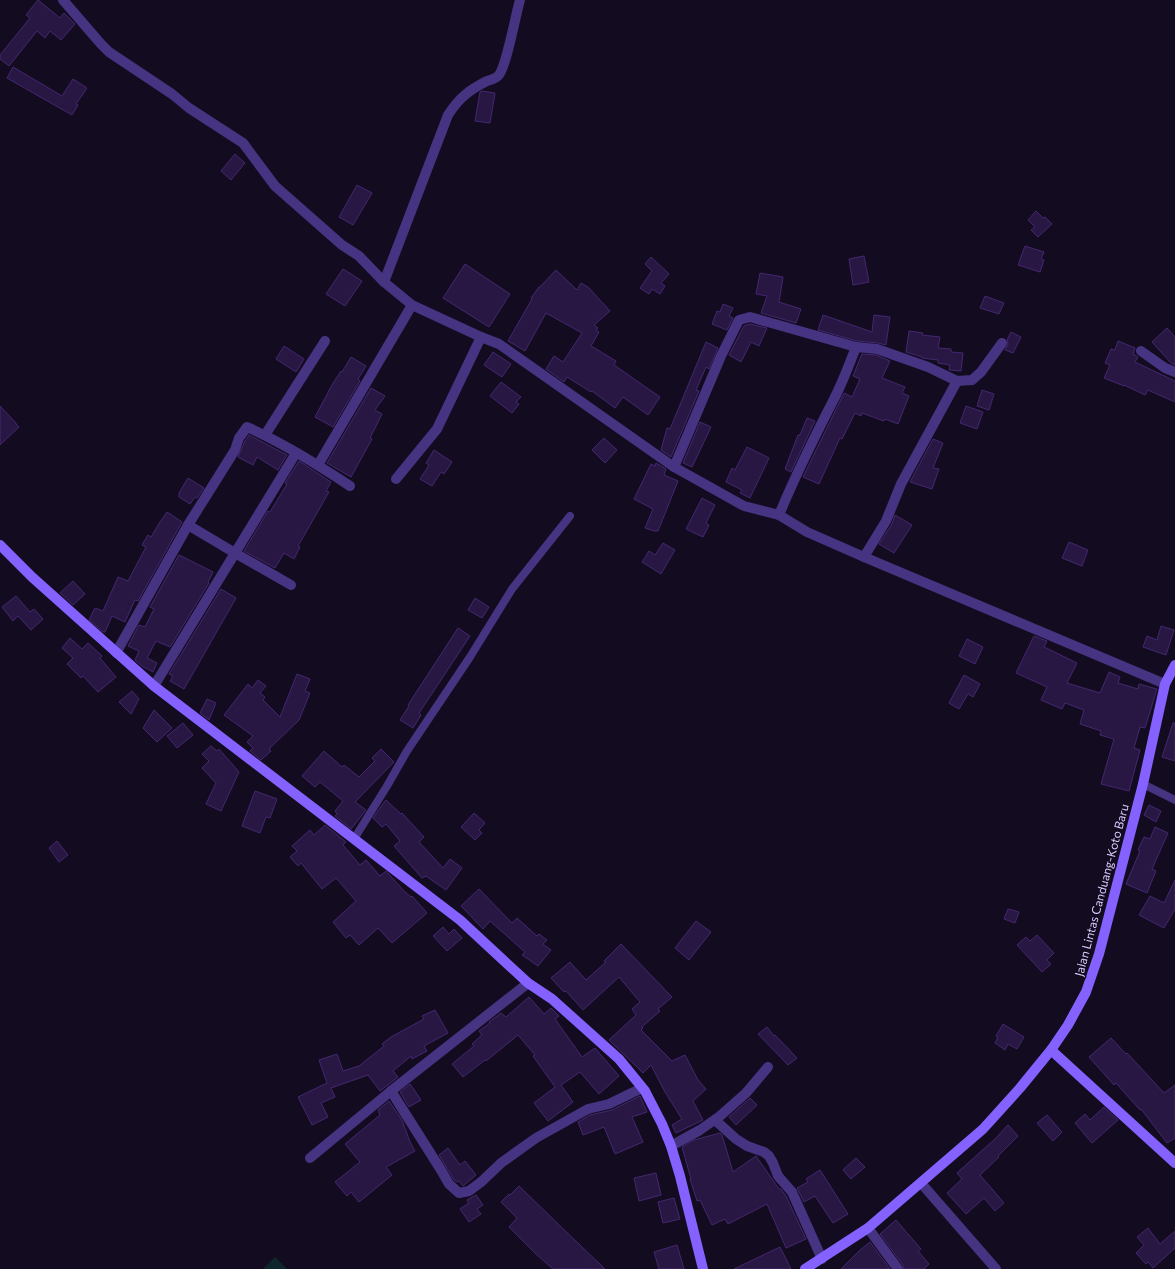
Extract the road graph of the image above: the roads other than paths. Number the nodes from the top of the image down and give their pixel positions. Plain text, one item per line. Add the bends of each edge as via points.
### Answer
1 (63, 0) edge
2 (520, 0) edge
3 (384, 282) junction
4 (412, 305) junction
5 (481, 337) junction
6 (326, 341) dead end
7 (1002, 343) dead end
8 (856, 347) junction
9 (1141, 351) dead end
10 (1175, 372) edge
11 (957, 381) junction
12 (265, 435) junction
13 (296, 453) junction
14 (318, 465) junction
15 (674, 467) junction
16 (396, 479) dead end
17 (350, 486) dead end
18 (779, 515) junction
19 (570, 516) dead end
20 (188, 526) junction
21 (0, 545) edge
22 (235, 553) junction
23 (864, 557) junction
24 (291, 585) dead end
25 (116, 653) junction
26 (1175, 665) edge
27 (1165, 684) junction
28 (154, 686) junction
29 (1143, 784) junction
30 (1175, 800) edge
31 (354, 839) junction
32 (528, 983) junction
33 (1051, 1050) junction
34 (768, 1067) dead end
35 (642, 1088) junction
36 (391, 1091) junction
37 (715, 1120) junction
38 (671, 1146) junction
39 (310, 1158) dead end
40 (1175, 1163) edge
41 (921, 1183) junction
42 (868, 1228) junction
43 (822, 1259) junction
44 (703, 1269) edge
45 (805, 1269) edge
46 (898, 1269) edge
47 (996, 1269) edge

1 - 3 street via 109,52 242,143 275,186 358,256
2 - 3 street via 504,66 498,76 466,93 448,114
3 - 4 street
4 - 5 street
4 - 14 street
5 - 15 street via 499,344
5 - 16 street via 437,429
6 - 12 street
7 - 11 street via 972,380
8 - 11 street via 877,349
8 - 15 street via 750,317 739,320
8 - 18 street via 834,400
9 - 10 street
11 - 23 street via 901,484 886,521
12 - 13 street
12 - 20 street via 247,427
13 - 14 street
13 - 22 street
14 - 17 street
15 - 18 street via 744,506
18 - 23 street via 807,532
19 - 31 lane via 512,589 466,664 407,750
20 - 22 street
20 - 25 street
21 - 25 street
22 - 24 street
22 - 28 street
23 - 27 street
25 - 28 street
26 - 27 street, Jalan Lintas Canduang-Koto Baru
27 - 29 street, Jalan Lintas Canduang-Koto Baru
28 - 31 street
29 - 30 lane
29 - 33 street, Jalan Lintas Canduang-Koto Baru via 1099,954 1086,992
31 - 32 street via 460,920
32 - 35 street via 552,999 619,1059
32 - 36 street
33 - 40 street
33 - 41 street, Jalan Lintas Canduang-Koto Baru via 983,1129
34 - 37 street via 746,1093
35 - 36 street via 609,1104 588,1109 536,1138 469,1191 459,1193 449,1184
35 - 38 street
36 - 39 street
37 - 38 street
37 - 43 street via 736,1139 769,1156 778,1176 792,1192
38 - 44 street
41 - 42 street, Jalan Lintas Canduang-Koto Baru
41 - 47 street
42 - 43 street, Jalan Lintas Canduang-Koto Baru
42 - 46 street
43 - 45 street, Jalan Lintas Canduang-Koto Baru

